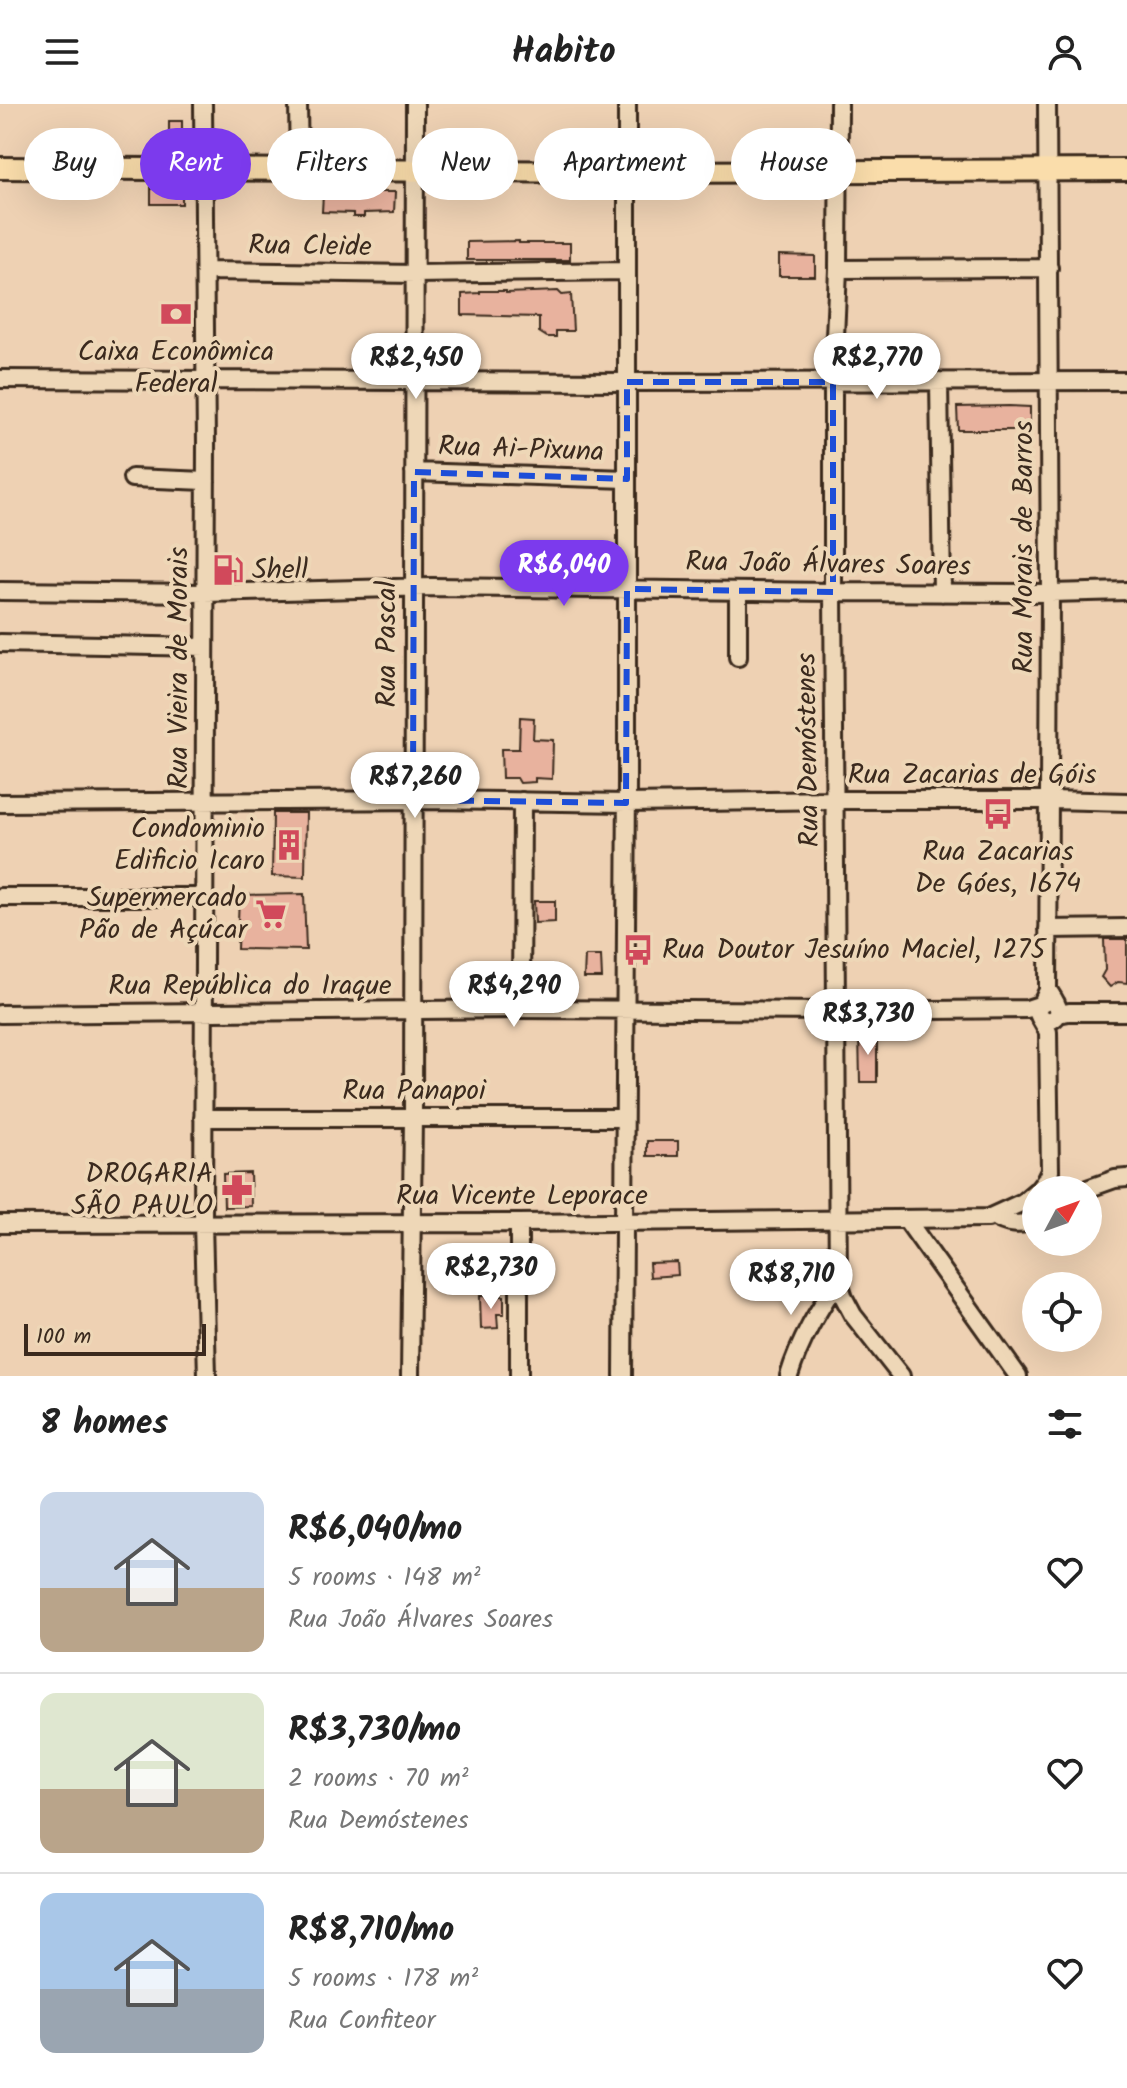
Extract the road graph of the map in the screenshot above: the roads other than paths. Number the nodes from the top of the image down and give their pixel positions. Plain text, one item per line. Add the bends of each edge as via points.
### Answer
1 (203, 104) edge
2 (298, 104) edge
3 (415, 104) edge
4 (627, 104) edge
5 (839, 104) edge
6 (1047, 104) edge
7 (203, 128) edge
8 (298, 128) edge
9 (415, 128) edge
10 (627, 128) edge
11 (839, 128) edge
12 (0, 168) edge
13 (140, 169) edge
14 (1127, 170) edge
15 (856, 171) edge
16 (1048, 171) junction
17 (204, 200) edge
18 (415, 200) edge
19 (627, 200) edge
20 (839, 200) edge
21 (1049, 268) junction
22 (838, 269) junction
23 (205, 271) junction
24 (627, 271) junction
25 (415, 274) junction
26 (0, 379) edge
27 (205, 379) junction
28 (415, 381) junction
29 (939, 381) junction
30 (1049, 381) junction
31 (1127, 381) edge
32 (627, 382) junction
33 (833, 382) junction
34 (414, 472) junction
35 (132, 478) dead end
36 (627, 479) junction
37 (206, 481) junction
38 (413, 587) junction
39 (627, 589) junction
40 (0, 591) edge
41 (738, 591) junction
42 (1127, 591) edge
43 (833, 592) junction
44 (205, 593) junction
45 (942, 593) junction
46 (1050, 593) junction
47 (0, 643) edge
48 (205, 647) junction
49 (738, 657) dead end
50 (413, 800) junction
51 (836, 800) junction
52 (1050, 800) junction
53 (204, 801) junction
54 (522, 801) junction
55 (1127, 802) edge
56 (0, 803) edge
57 (626, 803) junction
58 (0, 897) edge
59 (205, 897) junction
60 (1127, 928) edge
61 (1048, 929) junction
62 (521, 1009) junction
63 (624, 1009) junction
64 (1048, 1010) junction
65 (412, 1011) junction
66 (836, 1011) junction
67 (204, 1012) junction
68 (1127, 1012) edge
69 (0, 1014) edge
70 (413, 1117) junction
71 (203, 1118) junction
72 (624, 1118) junction
73 (1050, 1171) joint
74 (1048, 1176) edge
75 (1127, 1178) edge
76 (1102, 1184) edge
77 (1022, 1202) edge
78 (994, 1216) junction
79 (906, 1219) junction
80 (624, 1220) junction
81 (838, 1220) junction
82 (203, 1223) junction
83 (411, 1223) junction
84 (519, 1223) junction
85 (1022, 1223) edge
86 (0, 1224) edge
87 (838, 1280) junction
88 (207, 1376) edge
89 (410, 1376) edge
90 (519, 1376) edge
91 (623, 1376) edge
92 (789, 1376) edge
93 (901, 1376) edge
94 (1018, 1376) edge

1 - 7 street, Rua Vieira de Morais
2 - 8 street
3 - 9 street, Rua Pascal
4 - 10 street
5 - 11 street, Rua Demóstenes
6 - 16 street, Rua Morais de Barros
12 - 13 main road
14 - 16 main road
15 - 16 main road
16 - 21 street, Rua Morais de Barros
17 - 23 street, Rua Vieira de Morais
18 - 25 street, Rua Pascal
19 - 24 street
20 - 22 street, Rua Demóstenes
21 - 22 street
21 - 30 street, Rua Morais de Barros
22 - 33 street, Rua Demóstenes
23 - 25 street, Rua Cleide
23 - 27 street, Rua Vieira de Morais
24 - 25 street, Rua Cleide
24 - 32 street
25 - 28 street, Rua Pascal
26 - 27 street
27 - 28 street
27 - 37 street, Rua Vieira de Morais
28 - 32 street
28 - 34 street, Rua Pascal
29 - 30 street
29 - 33 street
29 - 45 street
30 - 31 street
30 - 46 street, Rua Morais de Barros
32 - 33 street
32 - 36 street
33 - 43 street, Rua Demóstenes
34 - 36 street, Rua Ai-Pixuna
34 - 38 street, Rua Pascal
35 - 37 street
36 - 39 street
37 - 44 street, Rua Vieira de Morais
38 - 39 street, Rua João Álvares Soares
38 - 44 street, Rua João Álvares Soares
38 - 50 street, Rua Pascal
39 - 41 street, Rua João Álvares Soares
39 - 57 street
40 - 44 street, Rua João Álvares Soares
41 - 43 street, Rua João Álvares Soares
41 - 49 street
42 - 46 street, Rua João Álvares Soares
43 - 45 street, Rua João Álvares Soares
43 - 51 street, Rua Demóstenes
44 - 48 street, Rua Vieira de Morais
45 - 46 street, Rua João Álvares Soares
46 - 52 street, Rua Morais de Barros
47 - 48 street
48 - 53 street, Rua Vieira de Morais
50 - 53 street, Rua Zacarias de Góis
50 - 54 street, Rua Zacarias de Góis
50 - 65 street, Rua Pascal
51 - 52 street, Rua Zacarias de Góis
51 - 57 street, Rua Zacarias de Góis
51 - 66 street, Rua Demóstenes
52 - 55 street, Rua Zacarias de Góis
52 - 61 street, Rua Morais de Barros
53 - 56 street, Rua Zacarias de Góis
53 - 59 street, Rua Vieira de Morais
54 - 57 street, Rua Zacarias de Góis
54 - 62 street
57 - 63 street
58 - 59 street
59 - 67 street, Rua Vieira de Morais
60 - 61 street
61 - 64 street, Rua Morais de Barros
62 - 63 street, Rua República do Iraque
62 - 65 street, Rua República do Iraque
63 - 66 street, Rua República do Iraque
63 - 72 street
64 - 66 street, Rua República do Iraque
64 - 68 street, Rua República do Iraque
64 - 73 street, Rua Morais de Barros
65 - 67 street, Rua República do Iraque
65 - 70 street, Rua Pascal
66 - 81 street, Rua Demóstenes
67 - 69 street, Rua República do Iraque
67 - 71 street, Rua Vieira de Morais
70 - 71 street, Rua Panapoi
70 - 72 street, Rua Panapoi
70 - 83 street, Rua Pascal
71 - 82 street, Rua Vieira de Morais
72 - 80 street
73 - 74 street, Rua Vicente Leporace
75 - 76 street
77 - 78 street, Rua Vicente Leporace
78 - 79 street, Rua Vicente Leporace
78 - 85 street via 1003,1223
79 - 81 street, Rua Vicente Leporace
79 - 94 street
80 - 81 street, Rua Vicente Leporace
80 - 84 street, Rua Vicente Leporace
80 - 91 street
81 - 87 street, Rua Demóstenes
82 - 83 street, Rua Vicente Leporace
82 - 86 street, Rua Vicente Leporace
82 - 88 street, Rua Vieira de Morais
83 - 84 street, Rua Vicente Leporace
83 - 89 street, Rua Pascal
84 - 90 street
87 - 92 street via 809,1326
87 - 93 street, Rua Demóstenes via 853,1315

